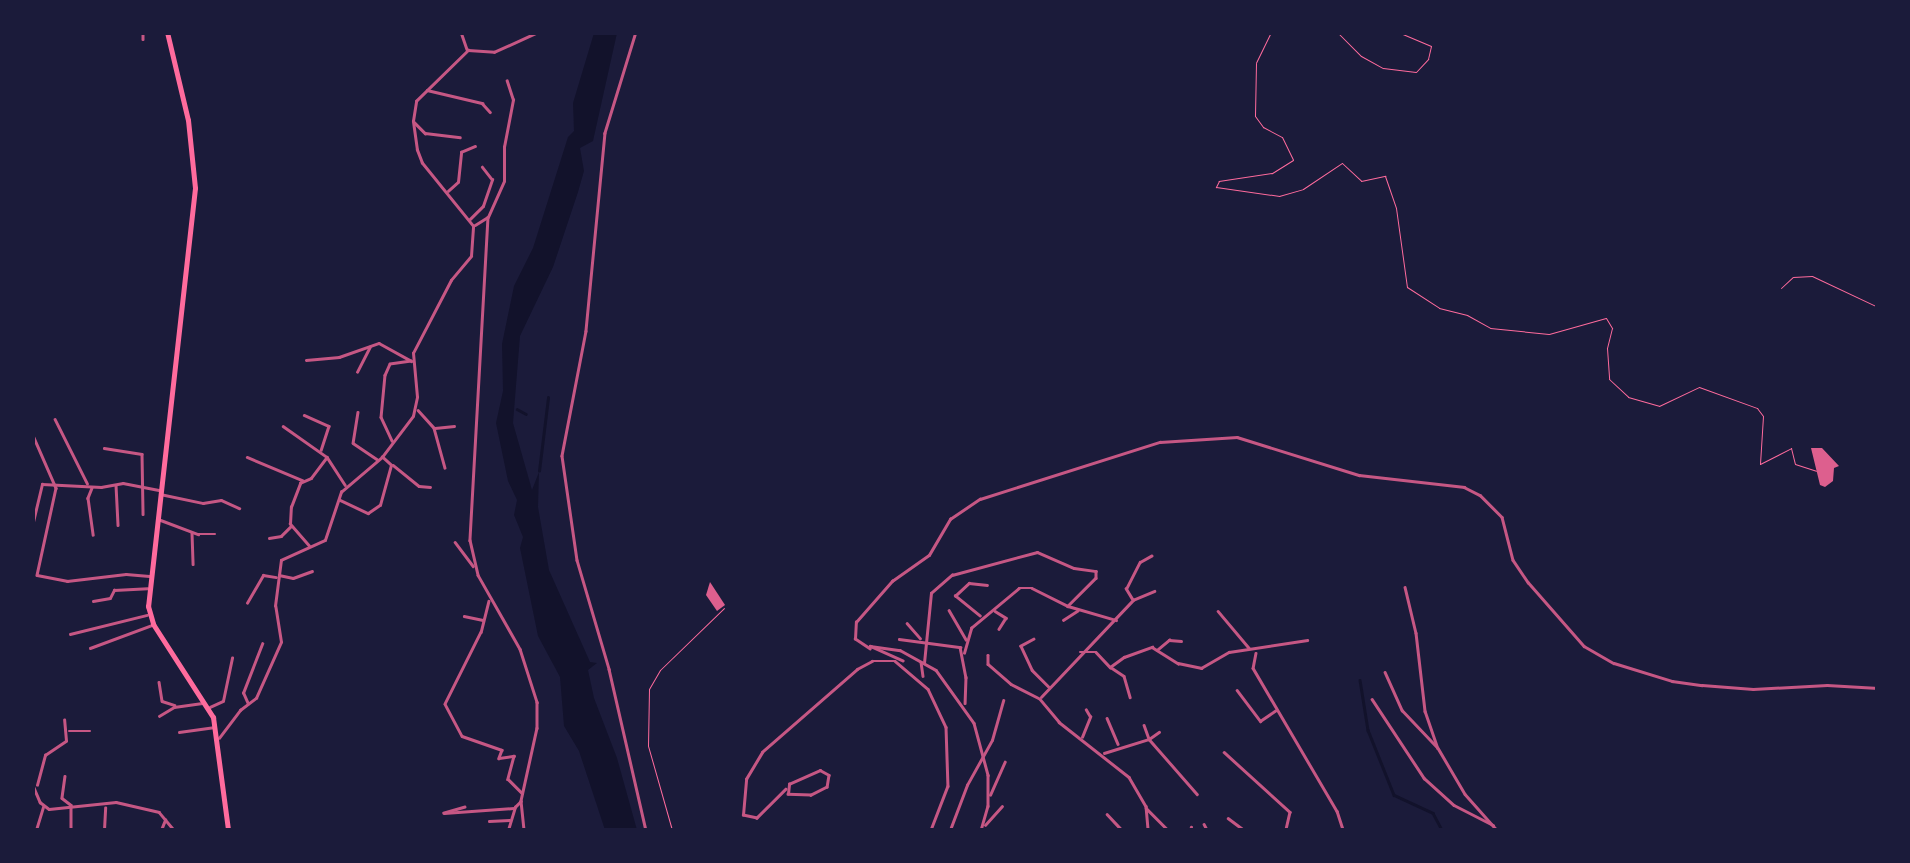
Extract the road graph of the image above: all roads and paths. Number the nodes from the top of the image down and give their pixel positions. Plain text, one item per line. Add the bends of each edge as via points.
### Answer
1 (143, 32) edge
2 (167, 32) edge
3 (461, 32) edge
4 (538, 32) edge
5 (643, 32) edge
6 (1271, 32) edge
7 (1338, 32) edge
8 (1398, 32) edge
9 (636, 35) edge
10 (143, 39) dead end
11 (468, 50) junction
12 (506, 81) dead end
13 (426, 89) junction
14 (490, 112) dead end
15 (413, 121) junction
16 (460, 136) dead end
17 (475, 146) dead end
18 (482, 166) dead end
19 (446, 192) junction
20 (488, 218) junction
21 (469, 220) junction
22 (473, 226) junction
23 (1781, 288) dead end
24 (1878, 307) edge
25 (371, 346) junction
26 (306, 360) dead end
27 (410, 361) junction
28 (356, 372) dead end
29 (416, 410) junction
30 (358, 412) dead end
31 (304, 415) dead end
32 (55, 418) dead end
33 (282, 426) dead end
34 (454, 426) dead end
35 (434, 428) junction
36 (32, 433) edge
37 (392, 442) junction
38 (104, 448) dead end
39 (320, 451) junction
40 (247, 457) dead end
41 (327, 457) junction
42 (380, 458) junction
43 (391, 465) junction
44 (444, 468) dead end
45 (1816, 471) dead end
46 (304, 481) junction
47 (32, 482) edge
48 (116, 483) junction
49 (87, 484) junction
50 (56, 485) junction
51 (40, 486) junction
52 (94, 486) junction
53 (346, 486) junction
54 (142, 487) junction
55 (430, 487) dead end
56 (159, 492) junction
57 (338, 500) junction
58 (239, 508) dead end
59 (142, 514) dead end
60 (156, 518) junction
61 (118, 525) dead end
62 (32, 526) edge
63 (292, 526) junction
64 (192, 532) junction
65 (215, 534) dead end
66 (93, 535) dead end
67 (269, 538) dead end
68 (455, 542) dead end
69 (309, 548) junction
70 (1150, 556) dead end
71 (193, 564) dead end
72 (474, 567) junction
73 (312, 570) dead end
74 (150, 576) junction
75 (277, 576) junction
76 (987, 585) dead end
77 (1404, 587) dead end
78 (149, 588) junction
79 (1154, 591) dead end
80 (490, 600) junction
81 (1133, 600) junction
82 (94, 602) dead end
83 (248, 603) dead end
84 (1068, 606) junction
85 (724, 608) dead end
86 (950, 610) dead end
87 (994, 610) junction
88 (1078, 610) junction
89 (1218, 611) dead end
90 (149, 614) junction
91 (464, 616) dead end
92 (982, 617) junction
93 (484, 620) junction
94 (1063, 620) dead end
95 (1116, 620) junction
96 (907, 623) dead end
97 (153, 624) junction
98 (999, 628) dead end
99 (70, 634) dead end
100 (899, 638) dead end
101 (924, 639) junction
102 (966, 639) junction
103 (1034, 639) dead end
104 (1307, 640) dead end
105 (1181, 642) dead end
106 (262, 644) dead end
107 (90, 648) dead end
108 (870, 649) junction
109 (1250, 649) junction
110 (1157, 650) junction
111 (1256, 651) junction
112 (1080, 652) junction
113 (964, 653) junction
114 (988, 655) dead end
115 (232, 658) dead end
116 (922, 662) junction
117 (904, 665) junction
118 (1110, 667) junction
119 (1385, 672) dead end
120 (923, 676) dead end
121 (159, 682) dead end
122 (1050, 687) junction
123 (1878, 688) edge
124 (1236, 690) dead end
125 (1130, 697) dead end
126 (1040, 698) junction
127 (1372, 698) dead end
128 (1003, 701) dead end
129 (964, 704) junction
130 (208, 705) junction
131 (248, 706) junction
132 (174, 707) junction
133 (1086, 710) dead end
134 (1276, 710) junction
135 (159, 716) dead end
136 (1106, 718) dead end
137 (64, 720) dead end
138 (1144, 726) dead end
139 (216, 727) junction
140 (68, 731) junction
141 (90, 732) dead end
142 (179, 732) dead end
143 (1159, 732) dead end
144 (1081, 738) junction
145 (1149, 738) junction
146 (218, 740) junction
147 (1119, 747) junction
148 (1438, 748) junction
149 (1224, 752) dead end
150 (985, 754) junction
151 (1103, 754) junction
152 (1005, 762) dead end
153 (64, 776) dead end
154 (34, 784) edge
155 (786, 789) junction
156 (523, 793) junction
157 (1197, 794) dead end
158 (780, 796) junction
159 (790, 796) junction
160 (989, 796) junction
161 (521, 801) junction
162 (44, 806) junction
163 (71, 806) junction
164 (106, 806) junction
165 (1002, 806) dead end
166 (465, 807) dead end
167 (514, 808) junction
168 (1146, 808) junction
169 (1107, 814) dead end
170 (166, 818) junction
171 (1228, 818) dead end
172 (510, 820) junction
173 (490, 821) dead end
174 (1204, 824) dead end
175 (982, 828) edge
176 (1496, 828) edge
177 (36, 830) edge
178 (70, 830) edge
179 (104, 830) edge
180 (162, 830) edge
181 (174, 830) edge
182 (228, 830) edge
183 (508, 830) edge
184 (524, 830) edge
185 (646, 830) edge
186 (672, 830) edge
187 (931, 830) edge
188 (950, 830) edge
189 (1122, 830) edge
190 (1148, 830) edge
191 (1168, 830) edge
192 (1207, 830) edge
193 (1244, 830) edge
194 (1286, 830) edge
195 (1343, 830) edge

1 - 10 street
2 - 56 main road via 195,172
3 - 11 street
4 - 11 street via 494,52
5 - 9 street
6 - 45 path via 1256,63 1255,116 1282,137 1292,160 1272,173 1219,181 1216,187 1279,196 1303,189 1336,164 1346,164 1360,181 1380,174 1392,189 1407,287 1490,328 1549,334 1606,318 1612,328 1609,378 1628,397 1650,407 1669,404 1694,387 1757,408 1760,464 1791,448 1796,464
7 - 8 path via 1382,68 1416,72 1430,46
9 - 185 street via 604,133 588,318 562,456 577,560
11 - 13 street
12 - 20 street via 513,100 504,181
13 - 14 street
13 - 15 street
15 - 16 street via 425,133
15 - 19 street via 422,163
17 - 19 street via 461,152 458,182
18 - 21 street via 490,184 483,206
19 - 21 street
20 - 22 street
20 - 72 street via 472,484
21 - 22 street
22 - 27 street via 471,256 451,280
23 - 24 path via 1812,276
25 - 26 street
25 - 27 street via 384,345
25 - 28 street
27 - 29 street
27 - 37 street via 390,364 385,375 381,417
29 - 35 street
29 - 37 street
30 - 42 street via 353,443
31 - 39 street via 329,426
32 - 49 street
33 - 39 street
34 - 35 street
35 - 44 street
36 - 50 street
37 - 42 street
38 - 54 street via 142,454
39 - 41 street
40 - 46 street
41 - 46 street
41 - 53 street
42 - 43 street
42 - 53 street
43 - 55 street
43 - 57 street via 376,508 368,513
46 - 63 street via 291,507
47 - 51 street
48 - 52 street
48 - 54 street
48 - 61 street
49 - 50 street
49 - 52 street
50 - 51 street
50 - 74 street via 40,578
51 - 62 street
52 - 66 street via 88,493
53 - 57 street
54 - 56 street
54 - 59 street
56 - 58 street
56 - 60 main road
57 - 69 street via 330,534
60 - 64 street
60 - 74 main road
63 - 67 street
63 - 69 street
64 - 65 street
64 - 71 street
68 - 72 street
69 - 75 street via 283,558
70 - 81 street via 1126,589
72 - 80 street
73 - 75 street
74 - 78 main road
75 - 83 street via 263,575
75 - 131 street via 281,642
76 - 92 street via 969,583 955,596
77 - 148 street via 1425,712
78 - 82 street via 114,590
78 - 90 main road
79 - 81 street
80 - 93 street
80 - 156 street via 520,649 537,702
81 - 95 street
84 - 87 street via 1026,587
84 - 88 street
84 - 101 street via 1096,571 1028,552 942,581 930,597
85 - 186 path via 660,670 646,701 648,746
86 - 102 street
87 - 92 street
87 - 98 street via 1006,618
88 - 94 street
88 - 95 street
89 - 109 street
90 - 97 main road
90 - 99 street
91 - 93 street
92 - 102 street
93 - 156 street via 444,704 462,736 502,750 502,759 514,756 508,779
95 - 112 street
96 - 101 street
97 - 107 street
97 - 130 main road
100 - 101 street
101 - 113 street
101 - 116 street
102 - 113 street
103 - 122 street via 1020,646
104 - 111 street
105 - 110 street via 1169,640
106 - 131 street via 243,693
108 - 116 street via 900,650
108 - 117 street
108 - 123 street via 854,639 856,622 892,581 929,555 950,520 980,498 1160,442 1237,437 1359,475 1464,487 1480,495 1502,517 1513,560 1528,582 1584,646 1614,663 1702,685
109 - 110 street via 1200,668
109 - 111 street
110 - 118 street via 1142,648
111 - 134 street via 1253,668
112 - 118 street via 1096,652
112 - 122 street
113 - 129 street
114 - 126 street via 988,664 1010,684
115 - 130 street via 222,702
116 - 120 street
116 - 129 street
117 - 158 street via 866,664 762,752 746,779 743,814 755,818
117 - 187 street via 928,689 946,727 948,786
118 - 125 street via 1124,676
119 - 148 street via 1402,710
121 - 132 street via 162,701
122 - 126 street
124 - 134 street via 1260,722
126 - 144 street
127 - 176 street via 1424,778
128 - 150 street
129 - 150 street
130 - 132 street
130 - 139 main road
131 - 146 street
132 - 135 street
133 - 144 street via 1089,722
134 - 195 street
136 - 147 street
137 - 140 street
138 - 145 street
139 - 142 street
139 - 146 main road
140 - 141 street
140 - 154 street via 63,747 45,754
143 - 145 street
144 - 151 street
145 - 147 street
145 - 157 street
146 - 182 main road
147 - 151 street
148 - 176 street via 1465,794
149 - 194 street via 1290,812
150 - 160 street
150 - 188 street
151 - 168 street via 1129,777
152 - 160 street
153 - 163 street via 62,798
154 - 162 street
155 - 158 street
155 - 159 street
155 - 159 street via 803,774 829,775 825,788
156 - 161 street
158 - 159 street
160 - 175 street
161 - 167 street
161 - 184 street
162 - 163 street
162 - 177 street
163 - 164 street
163 - 178 street
164 - 170 street via 143,807
164 - 179 street
165 - 175 street
166 - 167 street via 444,813
167 - 172 street
168 - 190 street
168 - 191 street
169 - 189 street
170 - 180 street
170 - 181 street
171 - 193 street
172 - 173 street
172 - 183 street
174 - 192 street

